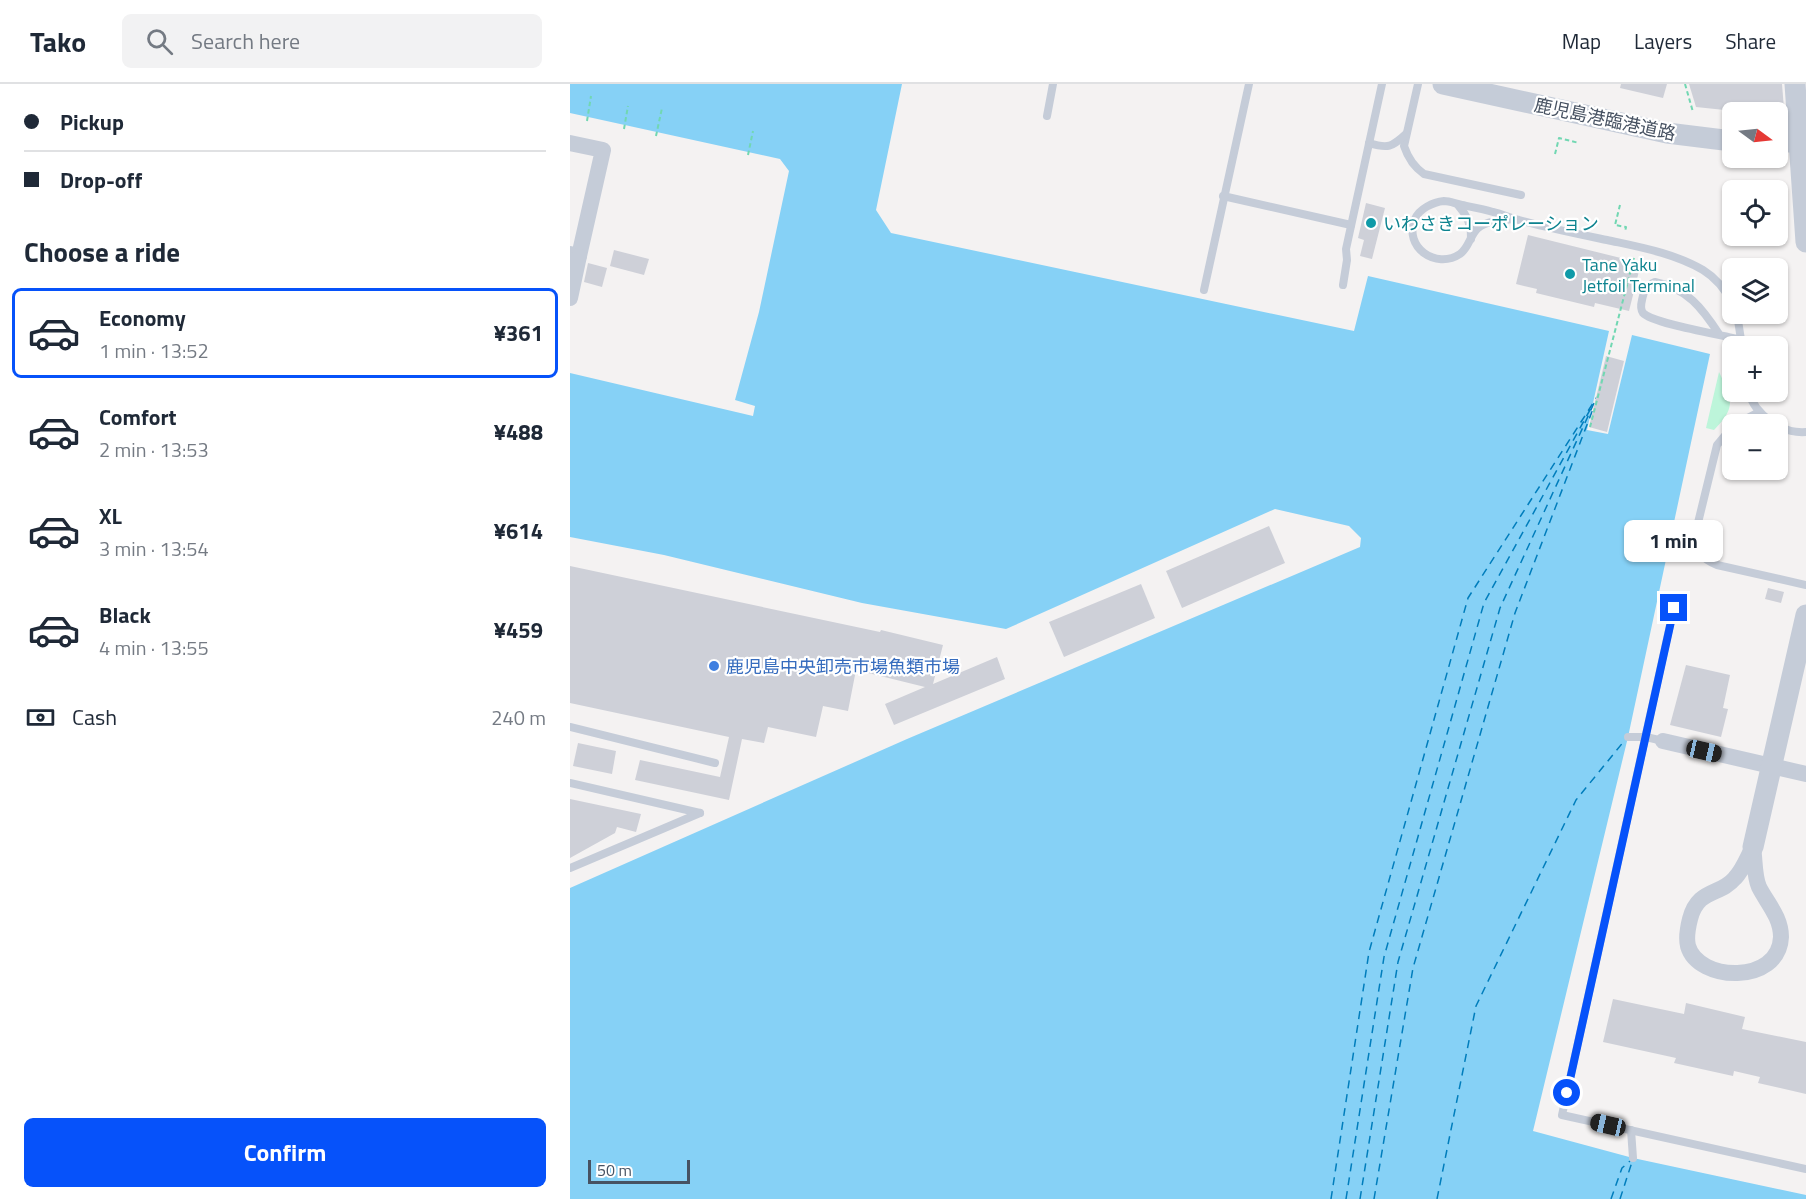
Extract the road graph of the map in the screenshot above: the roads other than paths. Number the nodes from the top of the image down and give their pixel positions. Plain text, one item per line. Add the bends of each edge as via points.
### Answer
1 (1053, 84) edge
2 (1249, 84) edge
3 (1382, 84) edge
4 (1418, 84) edge
5 (1443, 84) edge
6 (1795, 84) edge
7 (1502, 91) edge
8 (1047, 116) dead end
9 (1406, 134) junction
10 (1722, 140) edge
11 (1803, 142) edge
12 (570, 143) edge
13 (1369, 143) junction
14 (1521, 195) dead end
15 (1223, 196) junction
16 (1458, 204) junction
17 (1513, 219) junction
18 (1351, 225) junction
19 (1471, 239) junction
20 (1806, 242) edge
21 (575, 255) edge
22 (1722, 284) edge
23 (1343, 285) dead end
24 (1204, 290) dead end
25 (570, 298) edge
26 (1719, 334) junction
27 (1724, 336) edge
28 (1752, 402) edge
29 (1759, 412) junction
30 (1755, 414) edge
31 (1806, 432) edge
32 (1722, 441) edge
33 (1806, 585) edge
34 (1674, 608) dead end
35 (1806, 615) edge
36 (570, 727) edge
37 (1628, 737) dead end
38 (1646, 737) junction
39 (1664, 741) joint
40 (715, 763) dead end
41 (1772, 766) junction
42 (1806, 774) edge
43 (570, 783) edge
44 (1753, 847) junction
45 (570, 868) edge
46 (1631, 1130) junction
47 (1633, 1158) dead end
48 (1806, 1169) edge

1 - 8 lane
2 - 15 lane
3 - 13 lane
4 - 9 lane
5 - 7 street, 鹿児島港臨港道路
6 - 11 street
7 - 10 street, 鹿児島港臨港道路 via 1667,133
9 - 13 lane via 1388,147
9 - 14 lane via 1406,153 1424,174
11 - 20 street
12 - 21 street via 603,150
13 - 18 lane
15 - 18 lane
15 - 24 lane
16 - 17 lane
16 - 19 lane via 1471,228
16 - 19 lane via 1444,201 1424,208 1412,226 1413,237 1423,254 1435,259 1458,255
17 - 19 lane via 1477,228
17 - 22 lane via 1683,260
18 - 23 lane
21 - 25 street
26 - 26 lane via 1650,318 1642,312 1644,290 1655,282 1683,292 1702,309
26 - 27 lane
28 - 29 lane
29 - 30 lane
29 - 31 lane via 1782,427
32 - 33 lane via 1695,536 1696,546 1706,561 1717,565
34 - 38 lane
35 - 41 street
36 - 40 lane
37 - 38 lane
38 - 39 lane
38 - 46 lane via 1562,1115
39 - 41 street
41 - 42 street
41 - 44 street
43 - 45 lane via 700,813
44 - 44 street via 1758,885 1779,923 1781,936 1778,951 1768,963 1734,974 1698,960 1688,948 1687,933 1695,905 1735,878
46 - 47 lane
46 - 48 lane

